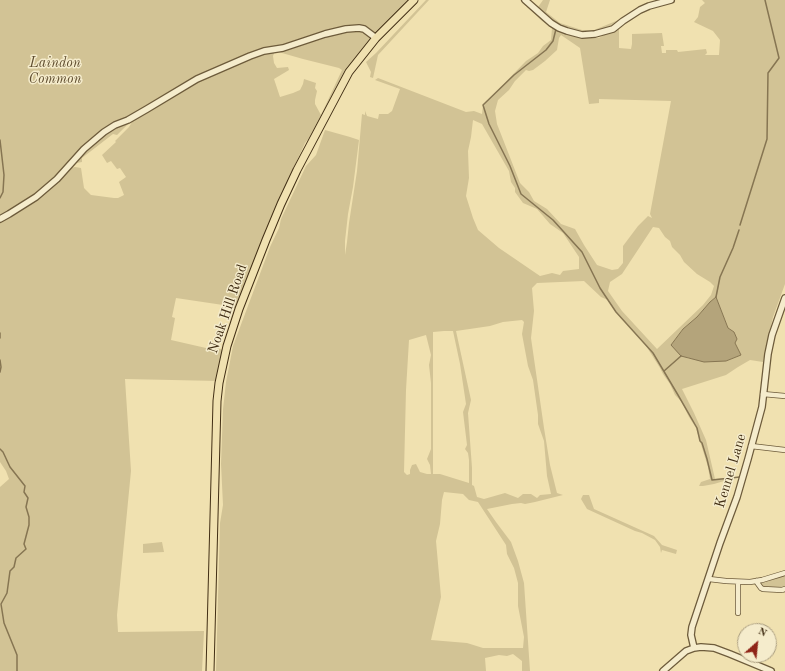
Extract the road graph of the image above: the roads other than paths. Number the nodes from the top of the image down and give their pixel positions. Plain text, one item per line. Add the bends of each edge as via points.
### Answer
1 (414, 0) edge
2 (525, 0) edge
3 (671, 0) edge
4 (376, 38) junction
5 (0, 219) edge
6 (785, 298) edge
7 (783, 310) edge
8 (764, 394) junction
9 (785, 396) edge
10 (752, 446) junction
11 (785, 450) edge
12 (785, 573) edge
13 (709, 579) junction
14 (756, 581) junction
15 (738, 582) junction
16 (785, 589) edge
17 (738, 613) dead end
18 (694, 648) junction
19 (210, 671) edge
20 (663, 671) edge
21 (771, 671) edge

1 - 4 main road, Noak Hill Road
2 - 3 street via 559,28 582,35 613,29 640,10
4 - 5 street via 364,29 346,29 283,48 264,51 197,79 104,132 36,197
4 - 19 main road, Noak Hill Road via 349,72 297,170 266,240 227,348 217,401
6 - 7 street, Kennel Lane
7 - 8 street, Kennel Lane via 772,335
8 - 9 street
8 - 10 street, Kennel Lane
10 - 11 street
10 - 13 street, Kennel Lane
12 - 14 street
13 - 15 street
13 - 18 street, Kennel Lane via 692,627
14 - 15 street
14 - 16 street via 763,589
15 - 17 street
18 - 20 street via 686,651
18 - 21 street via 714,648

